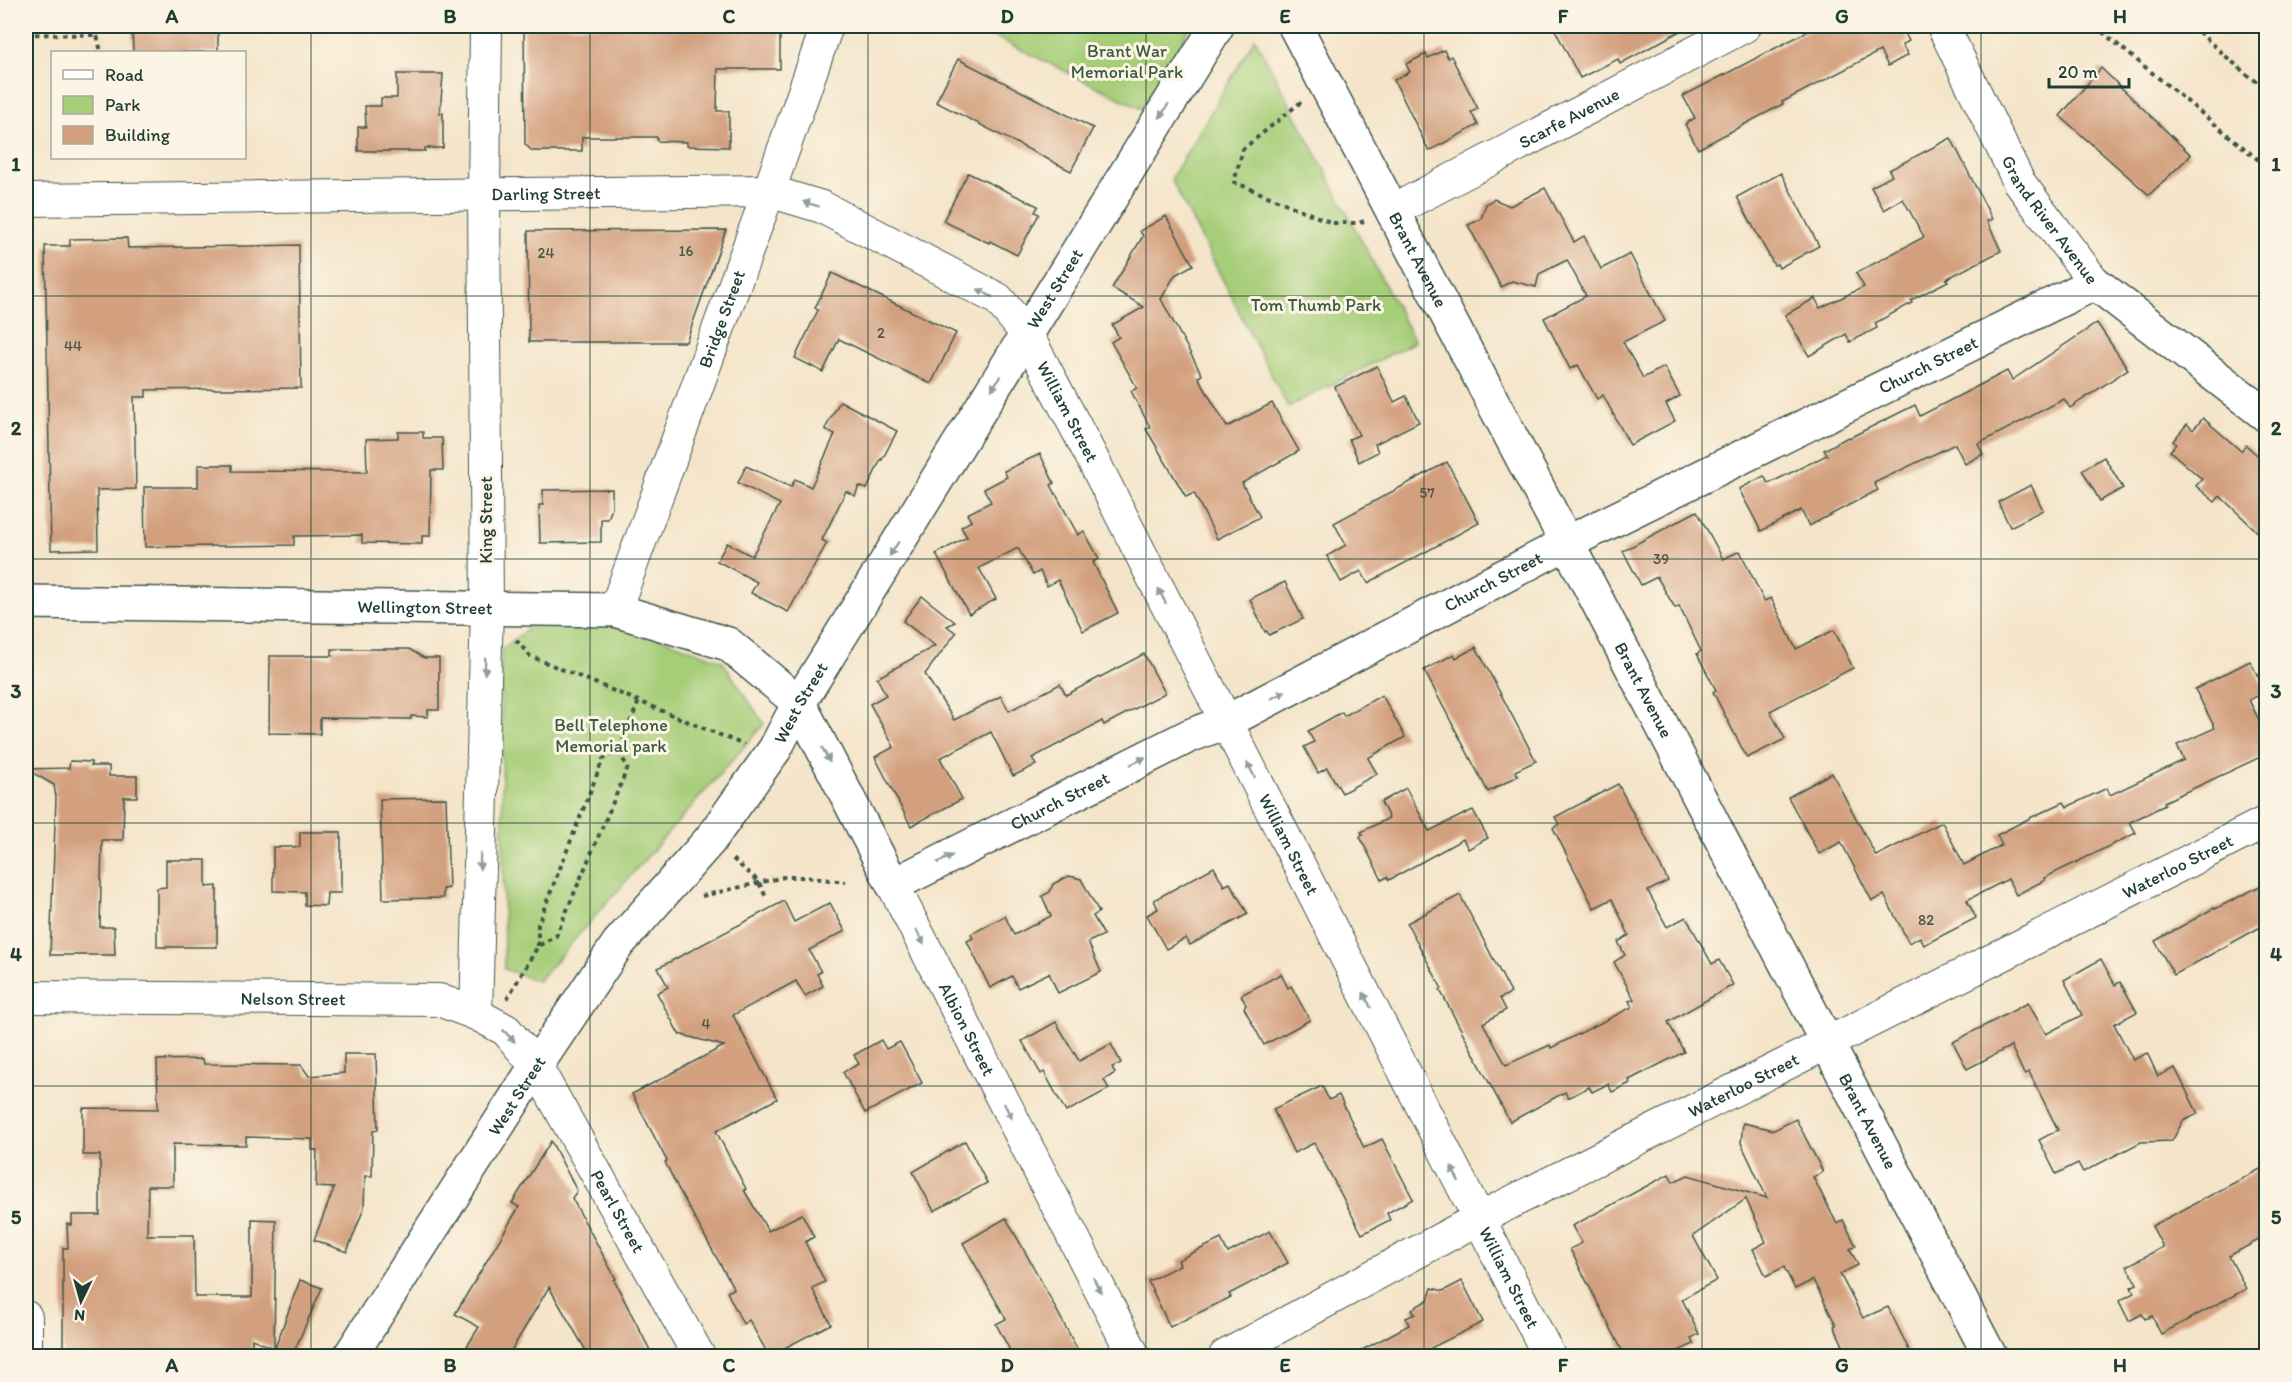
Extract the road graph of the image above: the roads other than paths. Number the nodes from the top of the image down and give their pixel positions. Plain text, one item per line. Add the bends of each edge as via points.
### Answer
1 (486, 26) edge
2 (828, 26) edge
3 (1217, 26) edge
4 (1295, 26) edge
5 (1745, 26) edge
6 (1943, 26) edge
7 (769, 191) junction
8 (483, 195) junction
9 (26, 200) edge
10 (1392, 211) junction
11 (2096, 282) junction
12 (1026, 333) junction
13 (2266, 415) edge
14 (1567, 543) junction
15 (26, 602) edge
16 (487, 607) junction
17 (615, 610) junction
18 (799, 703) junction
19 (1227, 722) junction
20 (2266, 822) edge
21 (893, 885) junction
22 (26, 997) edge
23 (484, 1019) junction
24 (1827, 1043) junction
25 (536, 1066) junction
26 (1478, 1219) junction
27 (26, 1317) edge
28 (26, 1356) edge
29 (350, 1356) edge
30 (699, 1356) edge
31 (1134, 1356) edge
32 (1225, 1356) edge
33 (1549, 1356) edge
34 (1990, 1356) edge

1 - 8 street, King Street
2 - 7 street, Bridge Street
3 -> 12 main road, West Street
4 - 10 main road, Brant Avenue
5 - 10 street, Scarfe Avenue
6 - 11 street, Grand River Avenue via 2019,182
7 - 8 street, Darling Street
12 -> 7 street, Darling Street via 998,299 822,207
7 - 17 street, Bridge Street
8 - 9 street, Darling Street
8 - 16 street, King Street
10 - 14 main road, Brant Avenue
11 - 13 main road, Grand River Avenue
11 - 14 main road, Church Street
12 -> 18 main road, West Street
19 -> 12 street, William Street
19 -> 14 main road, Church Street
14 - 24 main road, Brant Avenue
15 - 16 main road, Wellington Street
16 - 17 main road, Wellington Street
16 -> 23 street, King Street
17 - 18 main road, Wellington Street via 728,644
18 -> 21 main road, Albion Street
18 - 25 main road, West Street via 775,749 710,840 618,944
21 -> 19 main road, Church Street via 1189,736
26 -> 19 street, William Street
20 - 24 street, Waterloo Street
21 -> 31 street, Albion Street
22 - 23 street, Nelson Street via 439,1000
23 -> 25 street, Nelson Street via 506,1030
24 - 26 street, Waterloo Street
24 - 34 main road, Brant Avenue
25 - 29 main road, West Street
25 - 30 street, Pearl Street
26 - 32 street, Waterloo Street
26 - 33 street, William Street
27 - 28 street

